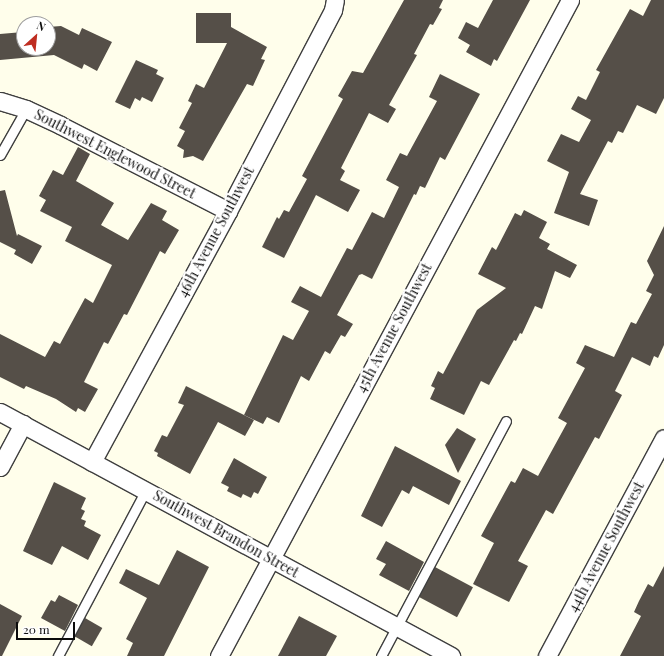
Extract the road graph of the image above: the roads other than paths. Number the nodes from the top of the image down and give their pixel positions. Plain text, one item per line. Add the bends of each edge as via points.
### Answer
1 (335, 0) edge
2 (570, 0) edge
3 (0, 101) edge
4 (26, 109) junction
5 (0, 155) edge
6 (228, 211) junction
7 (0, 412) edge
8 (506, 421) dead end
9 (23, 424) junction
10 (664, 438) edge
11 (92, 462) junction
12 (0, 467) edge
13 (146, 490) junction
14 (271, 558) junction
15 (396, 627) junction
16 (58, 656) edge
17 (219, 656) edge
18 (381, 656) edge
19 (451, 656) edge
20 (547, 656) edge

1 - 6 street, 46th Avenue Southwest via 333,10
2 - 14 street, 45th Avenue Southwest
3 - 4 street, Southwest Englewood Street
4 - 5 lane
4 - 6 street, Southwest Englewood Street
6 - 11 street, 46th Avenue Southwest
7 - 9 street, Southwest Brandon Street
8 - 15 lane
9 - 11 street, Southwest Brandon Street
9 - 12 street
10 - 20 street, 44th Avenue Southwest
11 - 13 street, Southwest Brandon Street
13 - 14 street, Southwest Brandon Street
13 - 16 lane
14 - 15 street, Southwest Brandon Street
14 - 17 street, 45th Avenue Southwest
15 - 18 lane
15 - 19 street, Southwest Brandon Street

